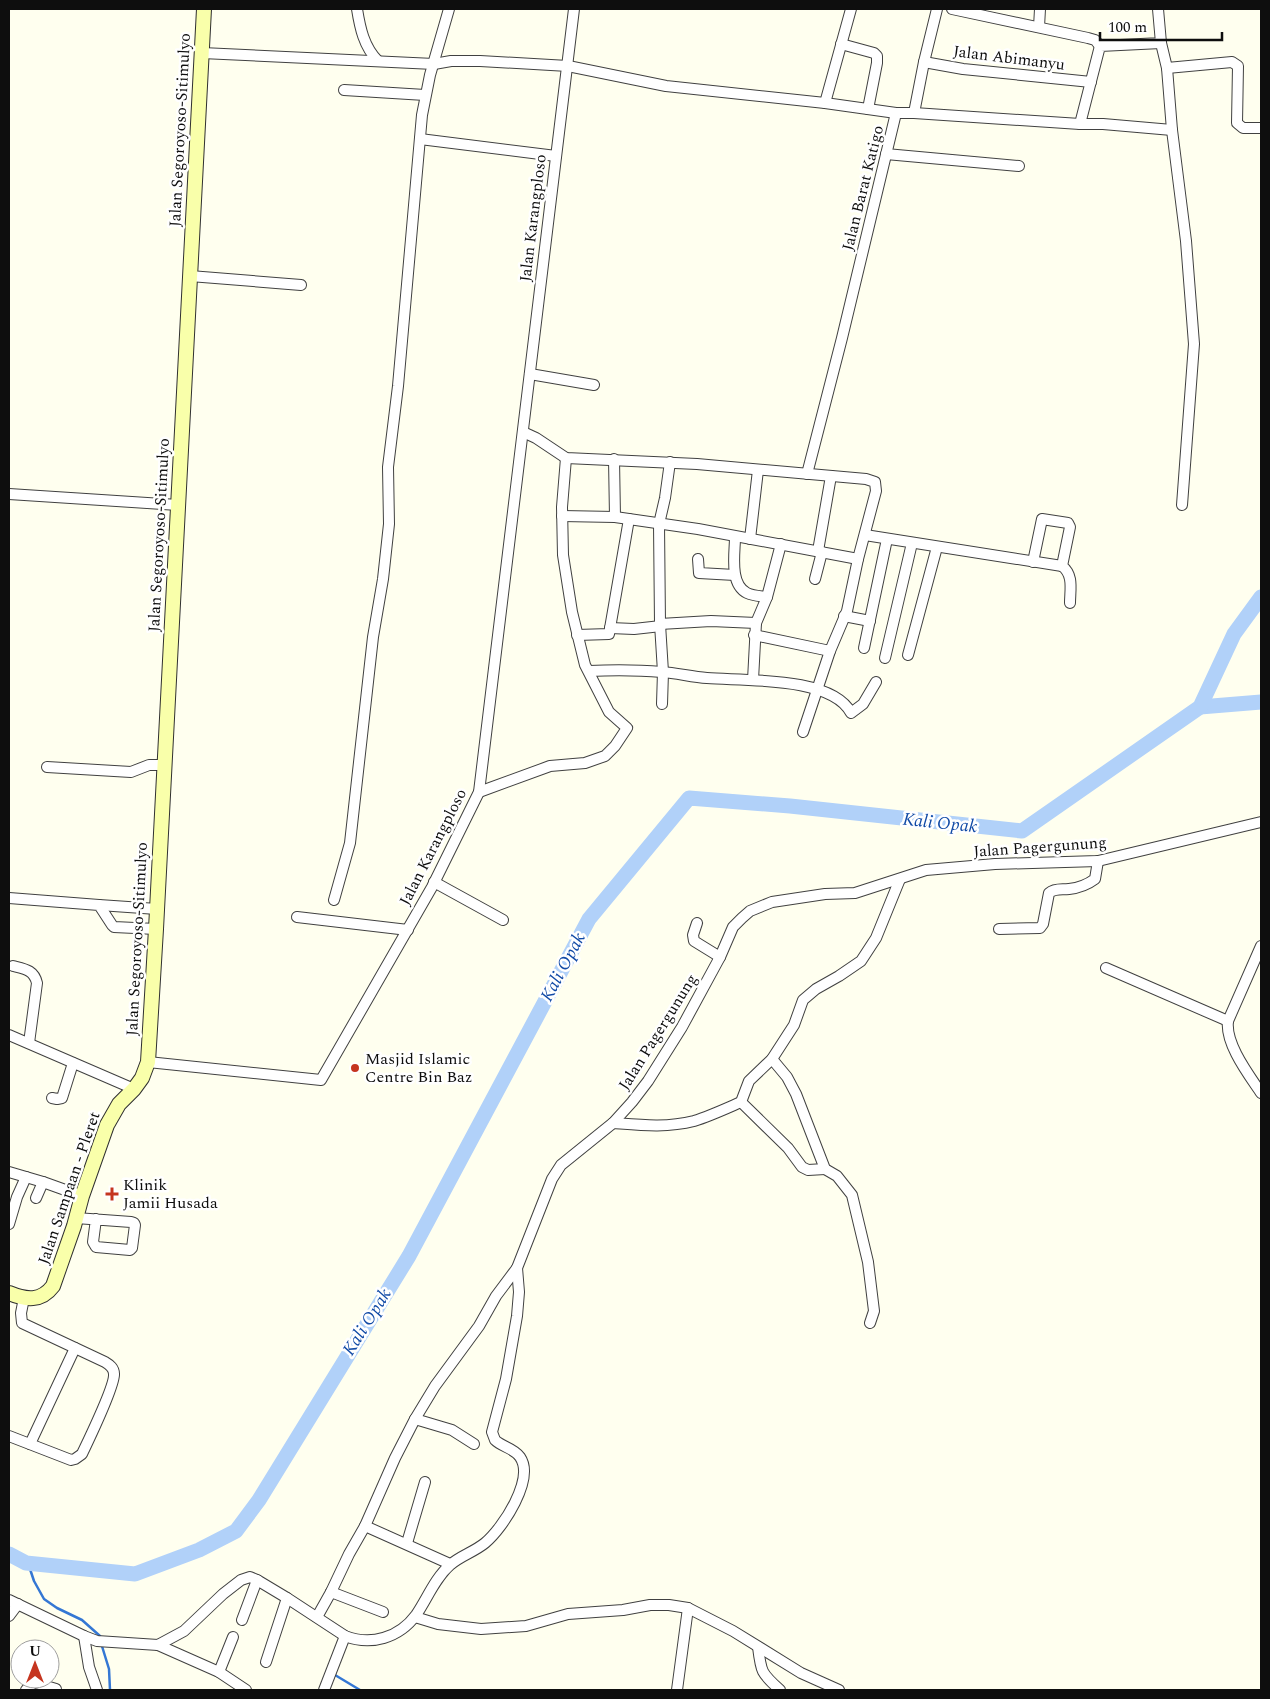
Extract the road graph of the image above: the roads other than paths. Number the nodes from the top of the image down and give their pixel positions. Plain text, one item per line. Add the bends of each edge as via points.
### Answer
1 (204, 9) edge
2 (357, 9) edge
3 (449, 9) edge
4 (574, 9) edge
5 (851, 9) edge
6 (937, 9) edge
7 (952, 9) edge
8 (1040, 9) edge
9 (1158, 9) edge
10 (1039, 27) junction
11 (1161, 43) junction
12 (841, 44) junction
13 (1100, 46) junction
14 (202, 53) junction
15 (378, 61) junction
16 (924, 62) junction
17 (434, 64) junction
18 (568, 66) junction
19 (1167, 68) junction
20 (1091, 82) junction
21 (344, 90) dead end
22 (425, 95) junction
23 (825, 103) junction
24 (868, 109) junction
25 (896, 113) junction
26 (914, 113) junction
27 (1080, 124) junction
28 (1261, 128) edge
29 (1172, 130) junction
30 (420, 139) junction
31 (886, 154) junction
32 (556, 156) junction
33 (1019, 166) dead end
34 (190, 276) junction
35 (302, 284) dead end
36 (530, 374) junction
37 (594, 386) dead end
38 (523, 432) junction
39 (566, 458) junction
40 (614, 460) junction
41 (670, 462) junction
42 (758, 470) junction
43 (807, 474) junction
44 (831, 476) junction
45 (9, 494) edge
46 (178, 505) junction
47 (1182, 505) dead end
48 (562, 516) junction
49 (615, 517) junction
50 (629, 519) junction
51 (659, 524) junction
52 (865, 535) junction
53 (735, 537) junction
54 (750, 539) junction
55 (887, 539) junction
56 (912, 543) junction
57 (781, 544) junction
58 (937, 547) junction
59 (820, 552) junction
60 (698, 559) dead end
61 (858, 559) junction
62 (1033, 562) junction
63 (1062, 566) junction
64 (735, 575) junction
65 (815, 580) dead end
66 (767, 597) junction
67 (1070, 603) dead end
68 (844, 616) junction
69 (870, 621) junction
70 (756, 623) junction
71 (660, 625) junction
72 (610, 628) junction
73 (577, 635) junction
74 (754, 635) junction
75 (864, 648) dead end
76 (830, 651) junction
77 (908, 654) dead end
78 (885, 658) dead end
79 (589, 671) junction
80 (663, 672) junction
81 (753, 680) junction
82 (876, 682) dead end
83 (817, 690) junction
84 (662, 704) dead end
85 (803, 732) dead end
86 (165, 765) junction
87 (47, 768) dead end
88 (479, 792) junction
89 (1261, 822) edge
90 (1098, 861) junction
91 (900, 879) junction
92 (434, 882) junction
93 (9, 898) edge
94 (334, 900) dead end
95 (99, 905) junction
96 (157, 909) junction
97 (297, 917) dead end
98 (504, 920) dead end
99 (697, 923) dead end
100 (999, 929) dead end
101 (156, 930) junction
102 (408, 930) junction
103 (1261, 946) edge
104 (720, 957) junction
105 (13, 966) dead end
106 (1106, 968) dead end
107 (1228, 1021) junction
108 (9, 1035) edge
109 (29, 1043) junction
110 (772, 1059) junction
111 (148, 1062) junction
112 (74, 1063) junction
113 (134, 1089) junction
114 (1261, 1093) edge
115 (52, 1098) dead end
116 (741, 1102) junction
117 (613, 1123) junction
118 (825, 1169) junction
119 (9, 1172) edge
120 (26, 1177) junction
121 (43, 1182) junction
122 (82, 1196) junction
123 (36, 1198) dead end
124 (76, 1218) junction
125 (96, 1219) junction
126 (9, 1224) edge
127 (517, 1268) junction
128 (9, 1294) edge
129 (24, 1298) junction
130 (870, 1323) dead end
131 (75, 1348) junction
132 (415, 1419) junction
133 (9, 1436) edge
134 (30, 1444) junction
135 (474, 1444) dead end
136 (424, 1482) dead end
137 (365, 1526) junction
138 (407, 1543) junction
139 (450, 1564) junction
140 (257, 1580) junction
141 (331, 1592) junction
142 (287, 1598) junction
143 (14, 1602) edge
144 (688, 1608) junction
145 (383, 1612) dead end
146 (9, 1616) edge
147 (316, 1616) junction
148 (415, 1616) junction
149 (242, 1620) dead end
150 (84, 1636) junction
151 (345, 1636) junction
152 (233, 1638) dead end
153 (158, 1645) junction
154 (758, 1646) junction
155 (266, 1662) dead end
156 (219, 1672) junction
157 (97, 1690) edge
158 (252, 1690) edge
159 (324, 1690) edge
160 (677, 1690) edge
161 (780, 1690) edge
162 (839, 1690) edge

1 - 14 main road, Jalan Segoroyoso-Sitimulyo
2 - 15 street via 363,37 371,55
3 - 17 street
4 - 18 street, Jalan Karangploso
5 - 12 street
6 - 16 street
7 - 10 street
8 - 10 street
9 - 11 street
10 - 13 street via 1095,40
11 - 13 street
11 - 19 street
12 - 23 street
12 - 24 street via 874,52 877,56
13 - 20 street
14 - 15 street
14 - 34 main road, Jalan Segoroyoso-Sitimulyo
15 - 17 street
16 - 20 street, Jalan Abimanyu
16 - 26 street
17 - 18 street via 480,62
17 - 22 street
18 - 23 street via 666,86
18 - 32 street, Jalan Karangploso
19 - 28 street via 1232,62 1238,66 1237,122 1243,128
19 - 29 street
20 - 27 street
21 - 22 street
22 - 30 street
23 - 24 street
24 - 25 street
25 - 26 street, Jalan Barat Katigo
25 - 31 street, Jalan Barat Katigo
26 - 27 street, Jalan Barat Katigo
27 - 29 street, Jalan Barat Katigo
29 - 47 street via 1186,241 1195,355
30 - 32 street
30 - 94 street via 388,467 389,524 383,579 373,637 350,843
31 - 33 street
31 - 43 street, Jalan Barat Katigo
32 - 36 street, Jalan Karangploso
34 - 35 street
34 - 46 main road, Jalan Segoroyoso-Sitimulyo
36 - 37 street
36 - 38 street, Jalan Karangploso
38 - 39 street
38 - 88 street, Jalan Karangploso
39 - 40 street
39 - 48 street
40 - 41 street
40 - 49 street
41 - 42 street
41 - 51 street
42 - 43 street
42 - 54 street
43 - 44 street
44 - 52 street via 875,482 876,491
44 - 59 street
45 - 46 street
46 - 86 main road, Jalan Segoroyoso-Sitimulyo
48 - 49 street
48 - 73 street via 563,555
49 - 50 street
50 - 51 street
50 - 72 street
51 - 53 street
51 - 71 street
52 - 55 street
52 - 61 street
53 - 54 street
53 - 64 street
54 - 57 street
55 - 56 street
55 - 69 street
56 - 58 street
56 - 78 street
57 - 59 street
57 - 66 street
58 - 62 street
58 - 77 street
59 - 61 street
59 - 65 street
60 - 64 street via 699,572
61 - 68 street
62 - 63 street
62 - 63 street via 1039,526 1045,518 1068,522 1070,526
63 - 67 street via 1070,578
64 - 66 street via 745,592
66 - 70 street
68 - 69 street
68 - 76 street
69 - 75 street
70 - 71 street via 711,621
70 - 74 street
71 - 72 street
71 - 80 street
72 - 73 street via 609,634
73 - 79 street
74 - 76 street
74 - 81 street
76 - 83 street
79 - 80 street
79 - 88 street via 609,712 627,728 615,746 605,756 585,764 550,766
80 - 81 street
80 - 84 street
81 - 83 street via 791,683
82 - 83 street via 863,704 851,713 844,703
83 - 85 street
86 - 87 street via 150,765 131,772
86 - 96 main road, Jalan Segoroyoso-Sitimulyo
88 - 92 street, Jalan Karangploso
89 - 90 street, Jalan Pagergunung
90 - 91 street, Jalan Pagergunung via 926,870
90 - 100 street via 1095,879 1088,884 1049,893 1040,928
91 - 104 street, Jalan Pagergunung via 855,893 772,902 758,908 733,927
91 - 110 street via 876,938 861,961 803,1000 794,1026
92 - 98 street
92 - 102 street, Jalan Karangploso
93 - 95 street
95 - 96 street
95 - 101 street via 114,927
96 - 101 main road, Jalan Segoroyoso-Sitimulyo
97 - 102 street
99 - 104 street via 694,941
101 - 111 main road, Jalan Segoroyoso-Sitimulyo
102 - 111 street, Jalan Karangploso via 321,1080
103 - 107 street
104 - 117 street, Jalan Pagergunung via 648,1081
105 - 109 street via 29,970 36,977
106 - 107 street
107 - 114 street via 1229,1036
108 - 109 street
109 - 112 street
110 - 116 street via 749,1081
110 - 118 street via 796,1094
111 - 113 main road, Jalan Sampaan - Pleret via 146,1072
112 - 113 street
112 - 115 street via 62,1098
113 - 122 main road, Jalan Sampaan - Pleret via 110,1119
116 - 117 street via 694,1120 666,1126
116 - 118 street via 788,1148 802,1167
117 - 127 street, Jalan Pagergunung via 556,1172
118 - 130 street via 837,1176 852,1195 868,1262 874,1311
119 - 120 street
120 - 121 street
120 - 126 street
121 - 122 street
121 - 123 street
122 - 124 main road, Jalan Sampaan - Pleret
124 - 125 street
124 - 129 main road, Jalan Sampaan - Pleret via 53,1286 38,1298
125 - 125 street via 134,1223 132,1248 96,1247 93,1242
127 - 132 street
127 - 139 street, Jalan Pagergunung via 517,1316 506,1379 492,1432 495,1440 519,1456 524,1467 524,1480 521,1492 494,1534 474,1551
128 - 129 main road, Jalan Sampaan - Pleret
129 - 131 street via 22,1323
131 - 134 street
131 - 134 street via 106,1362 113,1368 114,1376 82,1454 71,1460
132 - 135 street via 452,1430
132 - 137 street
133 - 134 street
136 - 138 street
137 - 138 street
137 - 141 street
138 - 139 street
139 - 148 street, Jalan Pagergunung
140 - 142 street, Jalan Pagergunung
140 - 149 street
140 - 153 street via 250,1577 241,1580 184,1631
141 - 145 street
141 - 147 street
142 - 147 street, Jalan Pagergunung
142 - 155 street
143 - 146 street
143 - 150 street
144 - 148 street via 650,1605 568,1614 526,1626 481,1629 438,1624
144 - 154 street
144 - 160 street
147 - 151 street, Jalan Pagergunung
148 - 151 street, Jalan Pagergunung via 385,1638 366,1642
150 - 153 street via 101,1641
150 - 157 street
151 - 159 street
152 - 156 street
153 - 156 street
154 - 161 street via 761,1671
154 - 162 street via 801,1673
156 - 158 street

